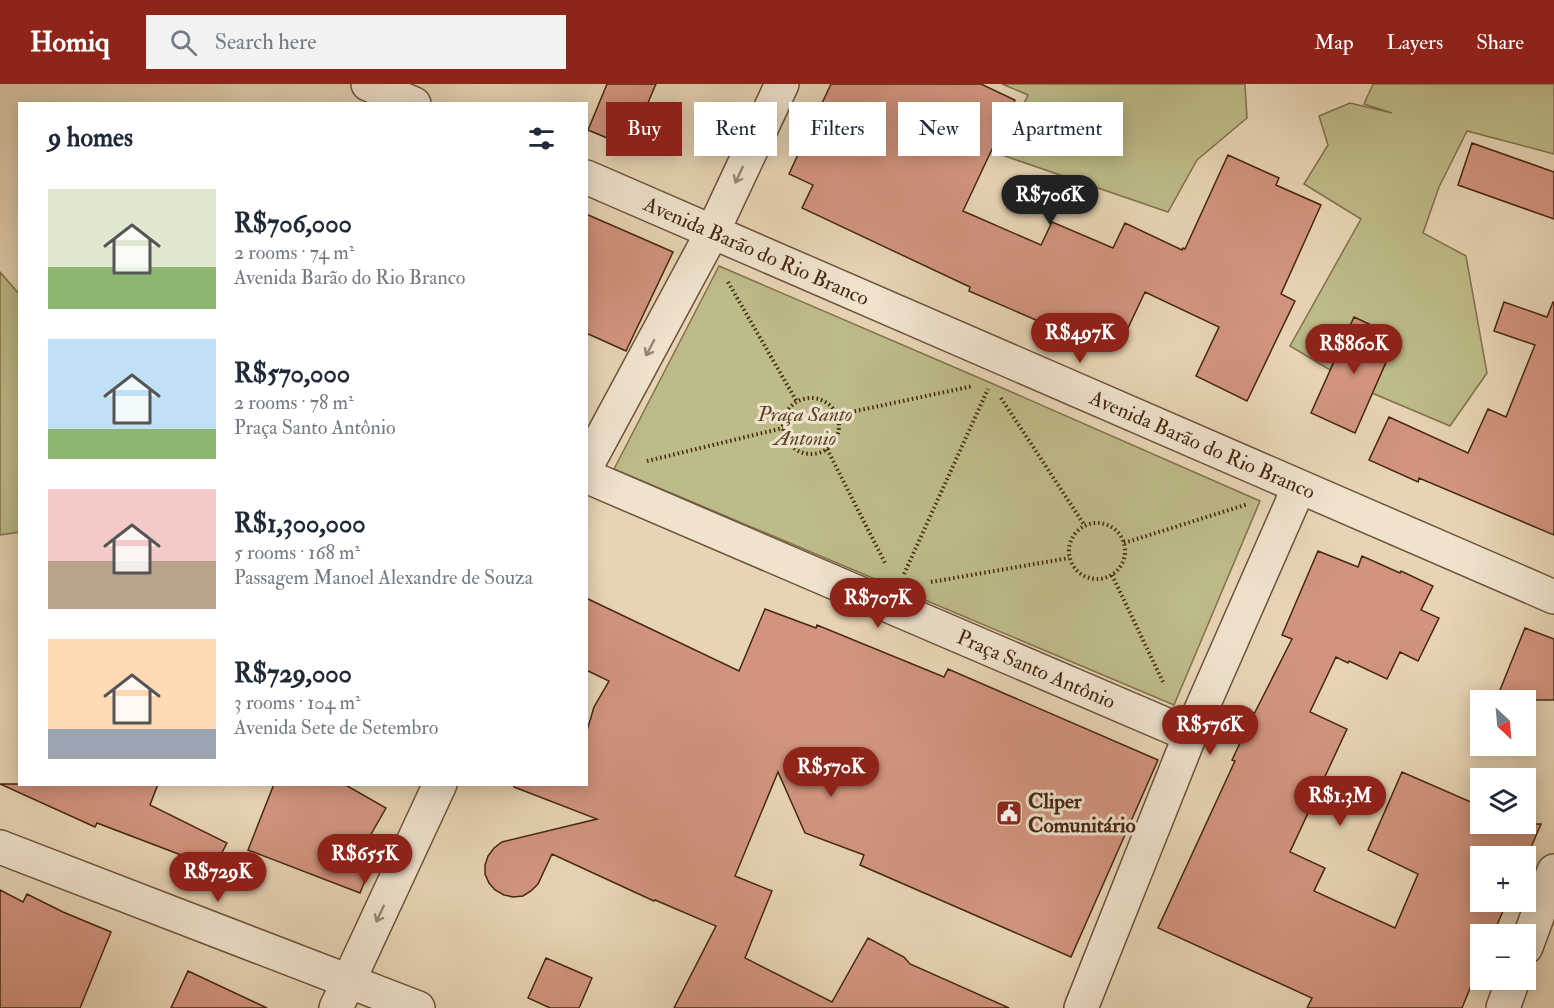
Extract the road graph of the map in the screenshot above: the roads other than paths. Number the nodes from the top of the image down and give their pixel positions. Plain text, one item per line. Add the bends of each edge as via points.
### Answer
1 (368, 84) edge
2 (782, 84) edge
3 (409, 102) edge
4 (588, 178) edge
5 (712, 231) junction
6 (588, 463) edge
7 (588, 478) edge
8 (1299, 487) junction
9 (1554, 597) edge
10 (1191, 735) junction
11 (439, 786) edge
12 (0, 847) edge
13 (1554, 871) edge
14 (1534, 924) edge
15 (1509, 990) edge
16 (343, 995) edge
17 (418, 1008) edge
18 (1081, 1008) edge
19 (1503, 1008) edge

1 - 3 street
2 -> 5 street
4 - 5 street, Avenida Barão do Rio Branco
5 -> 6 street
5 - 8 street, Avenida Barão do Rio Branco
7 - 10 street, Praça Santo Antônio
8 - 9 street, Avenida Barão do Rio Branco
8 - 10 street
10 - 18 street
11 -> 16 street
12 - 16 street
13 - 14 street
15 - 19 street
16 - 17 street

